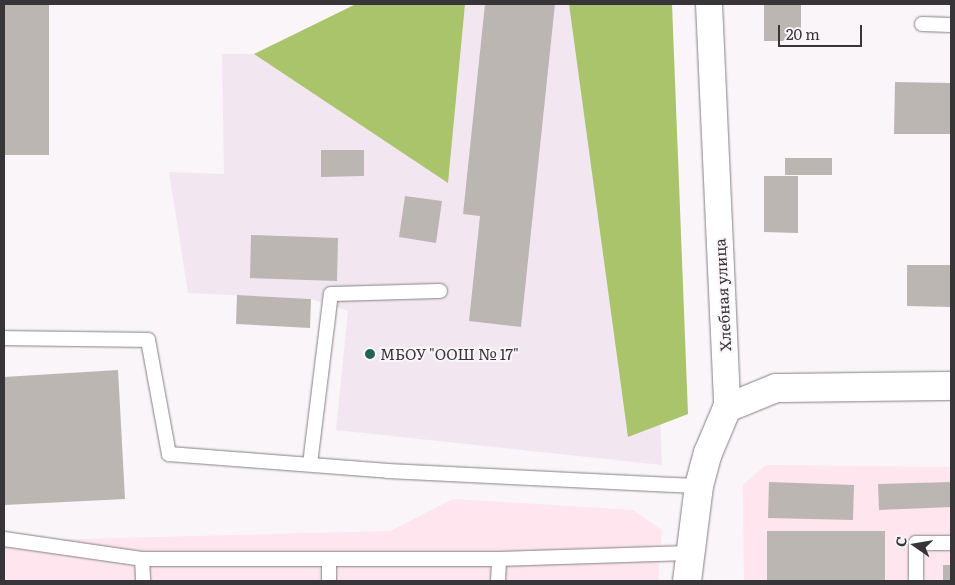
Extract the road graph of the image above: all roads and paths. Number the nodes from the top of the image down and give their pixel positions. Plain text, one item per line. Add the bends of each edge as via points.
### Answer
1 (709, 4) edge
2 (922, 24) dead end
3 (951, 25) edge
4 (440, 291) dead end
5 (4, 338) edge
6 (951, 386) edge
7 (727, 408) junction
8 (310, 464) junction
9 (699, 486) junction
10 (4, 539) edge
11 (951, 543) edge
12 (689, 553) junction
13 (142, 559) junction
14 (329, 559) junction
15 (499, 559) junction
16 (143, 581) edge
17 (328, 581) edge
18 (498, 581) edge
19 (687, 581) edge
20 (916, 581) edge

1 - 7 street, Хлебная улица
2 - 3 lane
4 - 8 lane via 331,294
5 - 8 lane via 148,340 169,454
6 - 7 street via 776,388
7 - 9 street, Хлебная улица via 708,453
8 - 9 lane
9 - 12 street, Хлебная улица
10 - 13 lane
11 - 20 lane via 916,543
12 - 15 lane
12 - 19 street, Хлебная улица
13 - 14 lane
13 - 16 lane
14 - 15 lane
14 - 17 lane
15 - 18 lane

